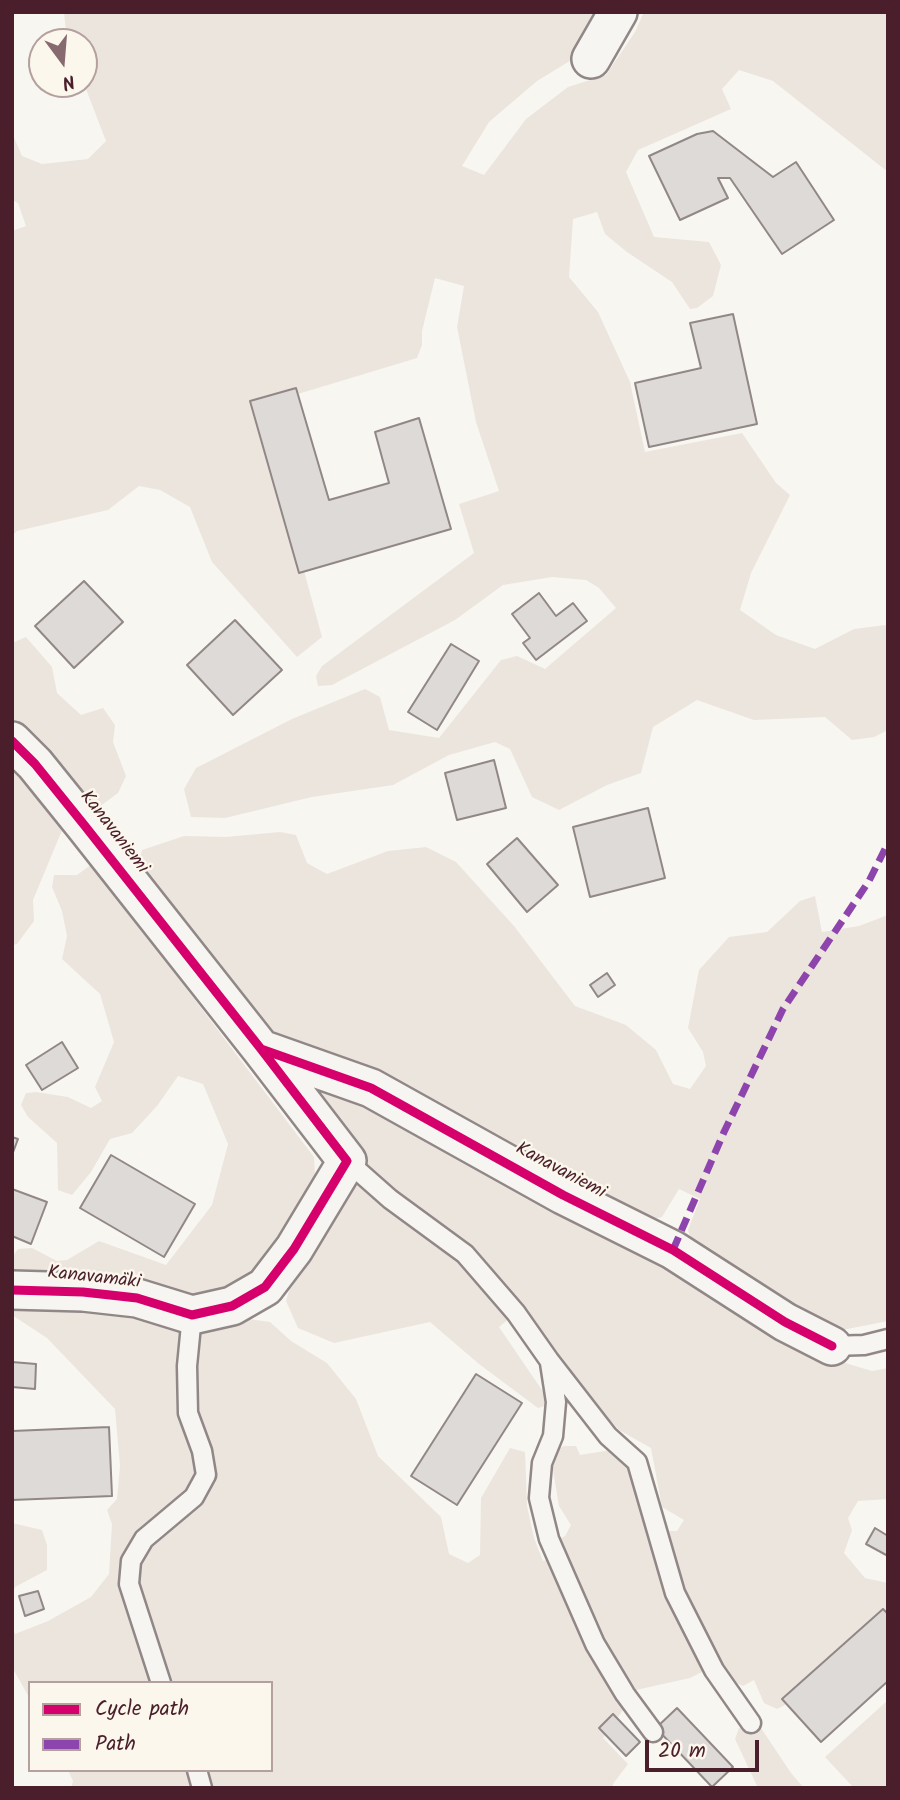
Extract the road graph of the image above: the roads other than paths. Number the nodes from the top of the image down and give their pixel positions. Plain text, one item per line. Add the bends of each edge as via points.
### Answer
1 (618, 12) edge
2 (591, 60) dead end
3 (12, 741) edge
4 (261, 1049) junction
5 (347, 1161) junction
6 (12, 1290) edge
7 (192, 1315) junction
8 (888, 1339) edge
9 (832, 1346) joint
10 (549, 1360) junction
11 (160, 1681) edge
12 (751, 1723) dead end
13 (653, 1732) dead end

1 - 2 street
3 - 4 street, Kanavaniemi
4 - 5 street, Kanavaniemi
4 - 9 street, Kanavaniemi via 371,1088 563,1195 673,1250 785,1322
5 - 7 street, Kanavamäki via 294,1249 265,1287 232,1307
5 - 10 lane via 465,1254
6 - 7 street, Kanavamäki via 136,1298
7 - 11 lane via 188,1413 206,1475 194,1497 144,1539 131,1561 130,1584
8 - 9 lane
10 - 12 lane via 608,1436 637,1462 675,1593 714,1670
10 - 13 lane via 556,1402 539,1499 549,1539 595,1644

